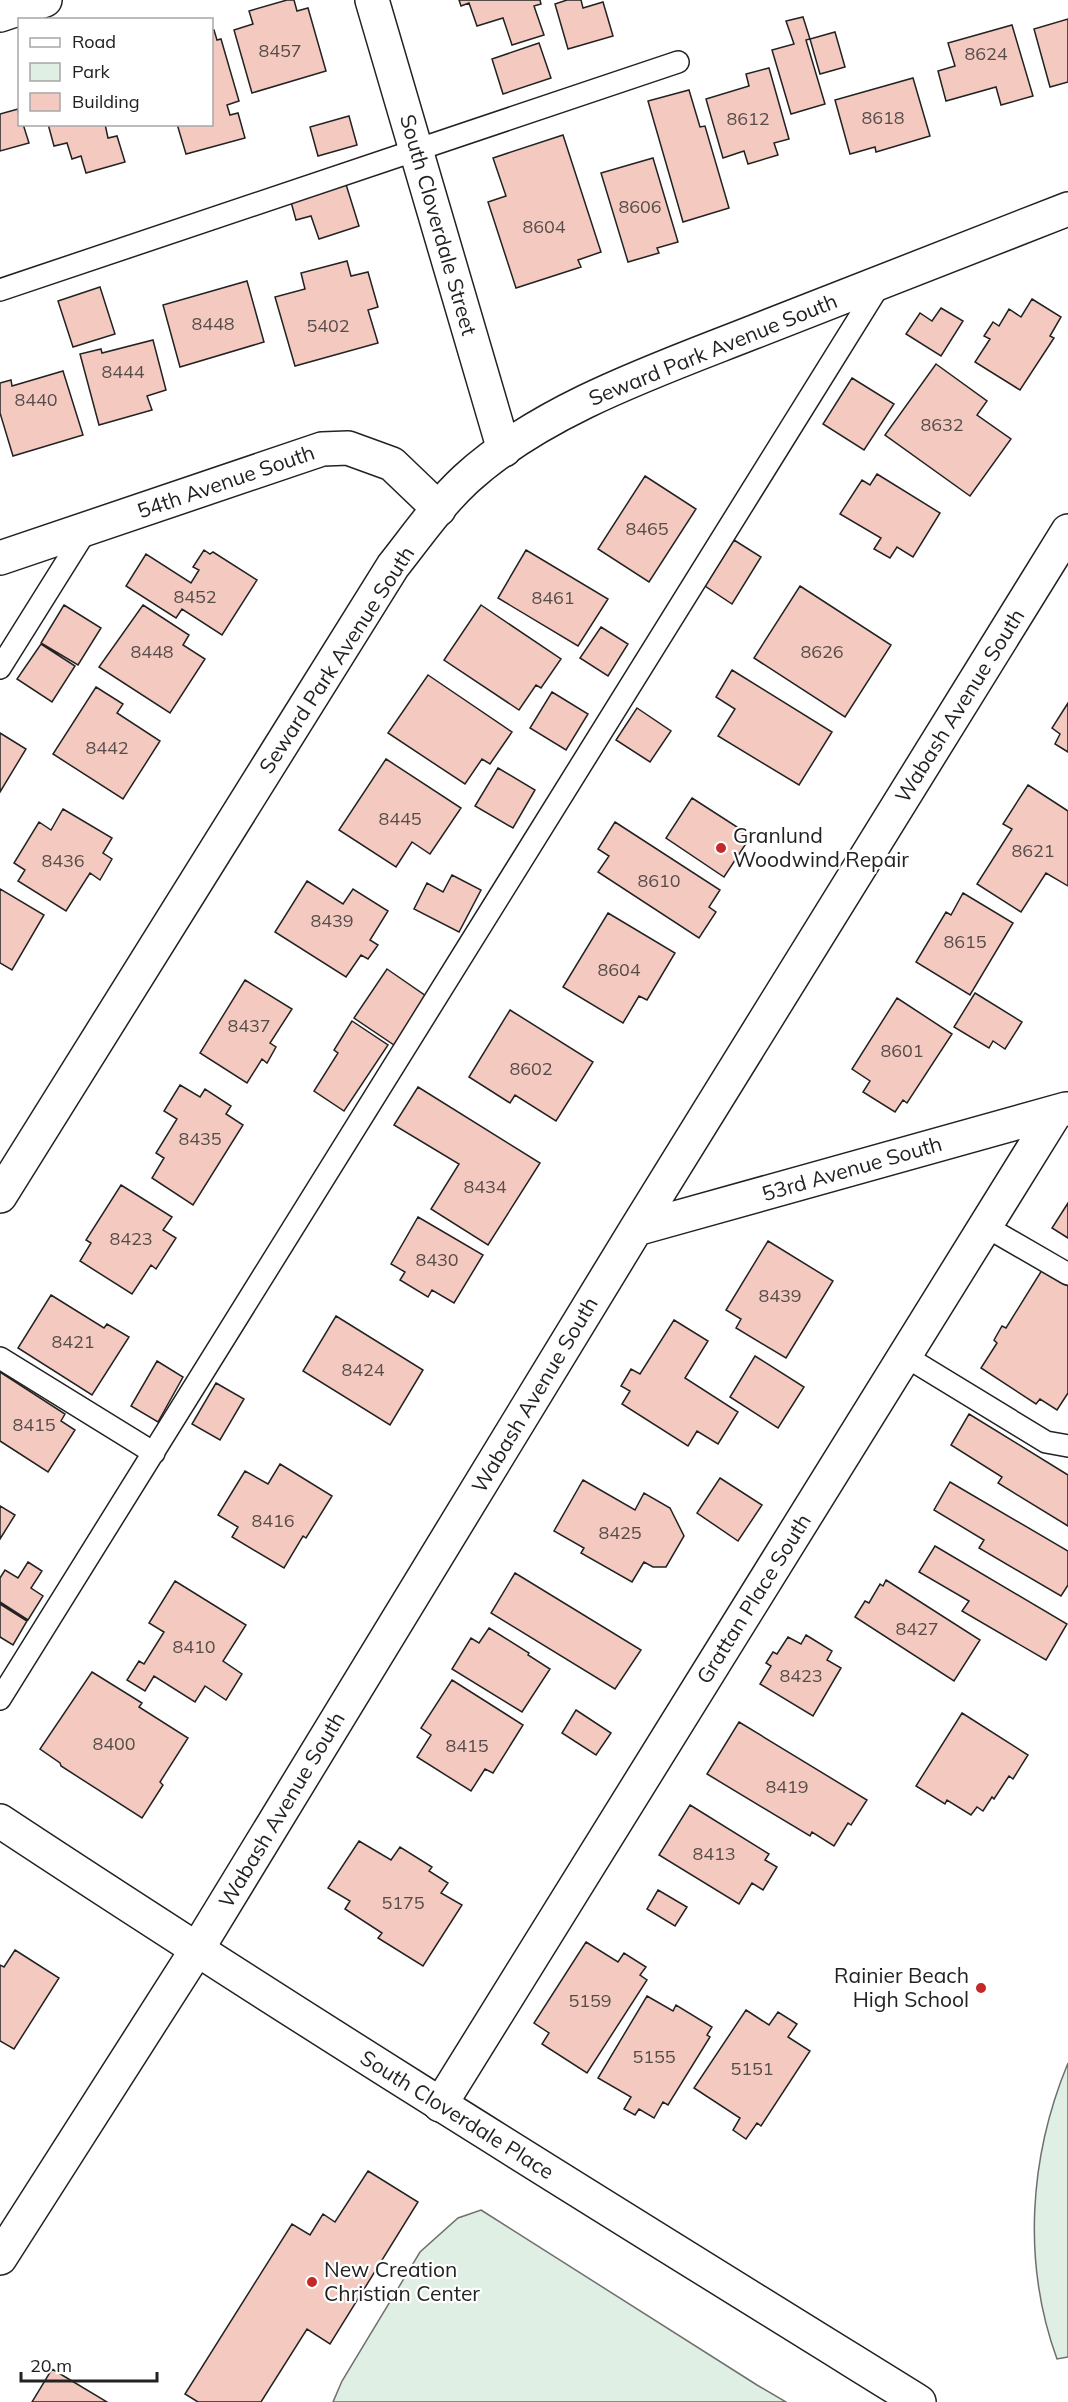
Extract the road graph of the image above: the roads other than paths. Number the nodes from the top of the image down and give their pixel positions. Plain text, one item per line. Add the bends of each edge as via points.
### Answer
1 (45, 0) edge
2 (372, 0) edge
3 (0, 15) edge
4 (678, 62) dead end
5 (417, 151) junction
6 (1068, 209) edge
7 (883, 280) junction
8 (0, 290) edge
9 (504, 450) junction
10 (439, 509) junction
11 (87, 529) junction
12 (1068, 531) edge
13 (0, 558) edge
14 (0, 668) edge
15 (1064, 1105) edge
16 (0, 1196) edge
17 (985, 1226) junction
18 (636, 1229) junction
19 (1068, 1274) edge
20 (905, 1356) junction
21 (0, 1358) edge
22 (1068, 1446) edge
23 (154, 1453) junction
24 (0, 1699) edge
25 (0, 1821) edge
26 (196, 1951) junction
27 (440, 2105) junction
28 (0, 2258) edge
29 (919, 2402) edge

1 - 3 street
2 - 5 street, South Cloverdale Street
4 - 5 lane
5 - 8 lane
5 - 9 street, South Cloverdale Street
6 - 7 street, Seward Park Avenue South
7 - 9 street, Seward Park Avenue South via 668,365 560,413
7 - 23 lane
9 - 10 street, Seward Park Avenue South via 466,479
10 - 11 street, 54th Avenue South via 392,464 348,448 322,449
10 - 16 street, Seward Park Avenue South via 393,566
11 - 13 street, 54th Avenue South
11 - 14 lane
12 - 18 street, Wabash Avenue South
15 - 17 street, Grattan Place South
15 - 18 street, 53rd Avenue South
17 - 19 lane
17 - 20 street, Grattan Place South
18 - 26 street, Wabash Avenue South
20 - 22 lane via 1046,1442
20 - 27 street, Grattan Place South
21 - 23 lane
23 - 24 lane
25 - 26 street, South Cloverdale Place
26 - 27 street, South Cloverdale Place
26 - 28 street, Wabash Avenue South
27 - 29 street, South Cloverdale Place

